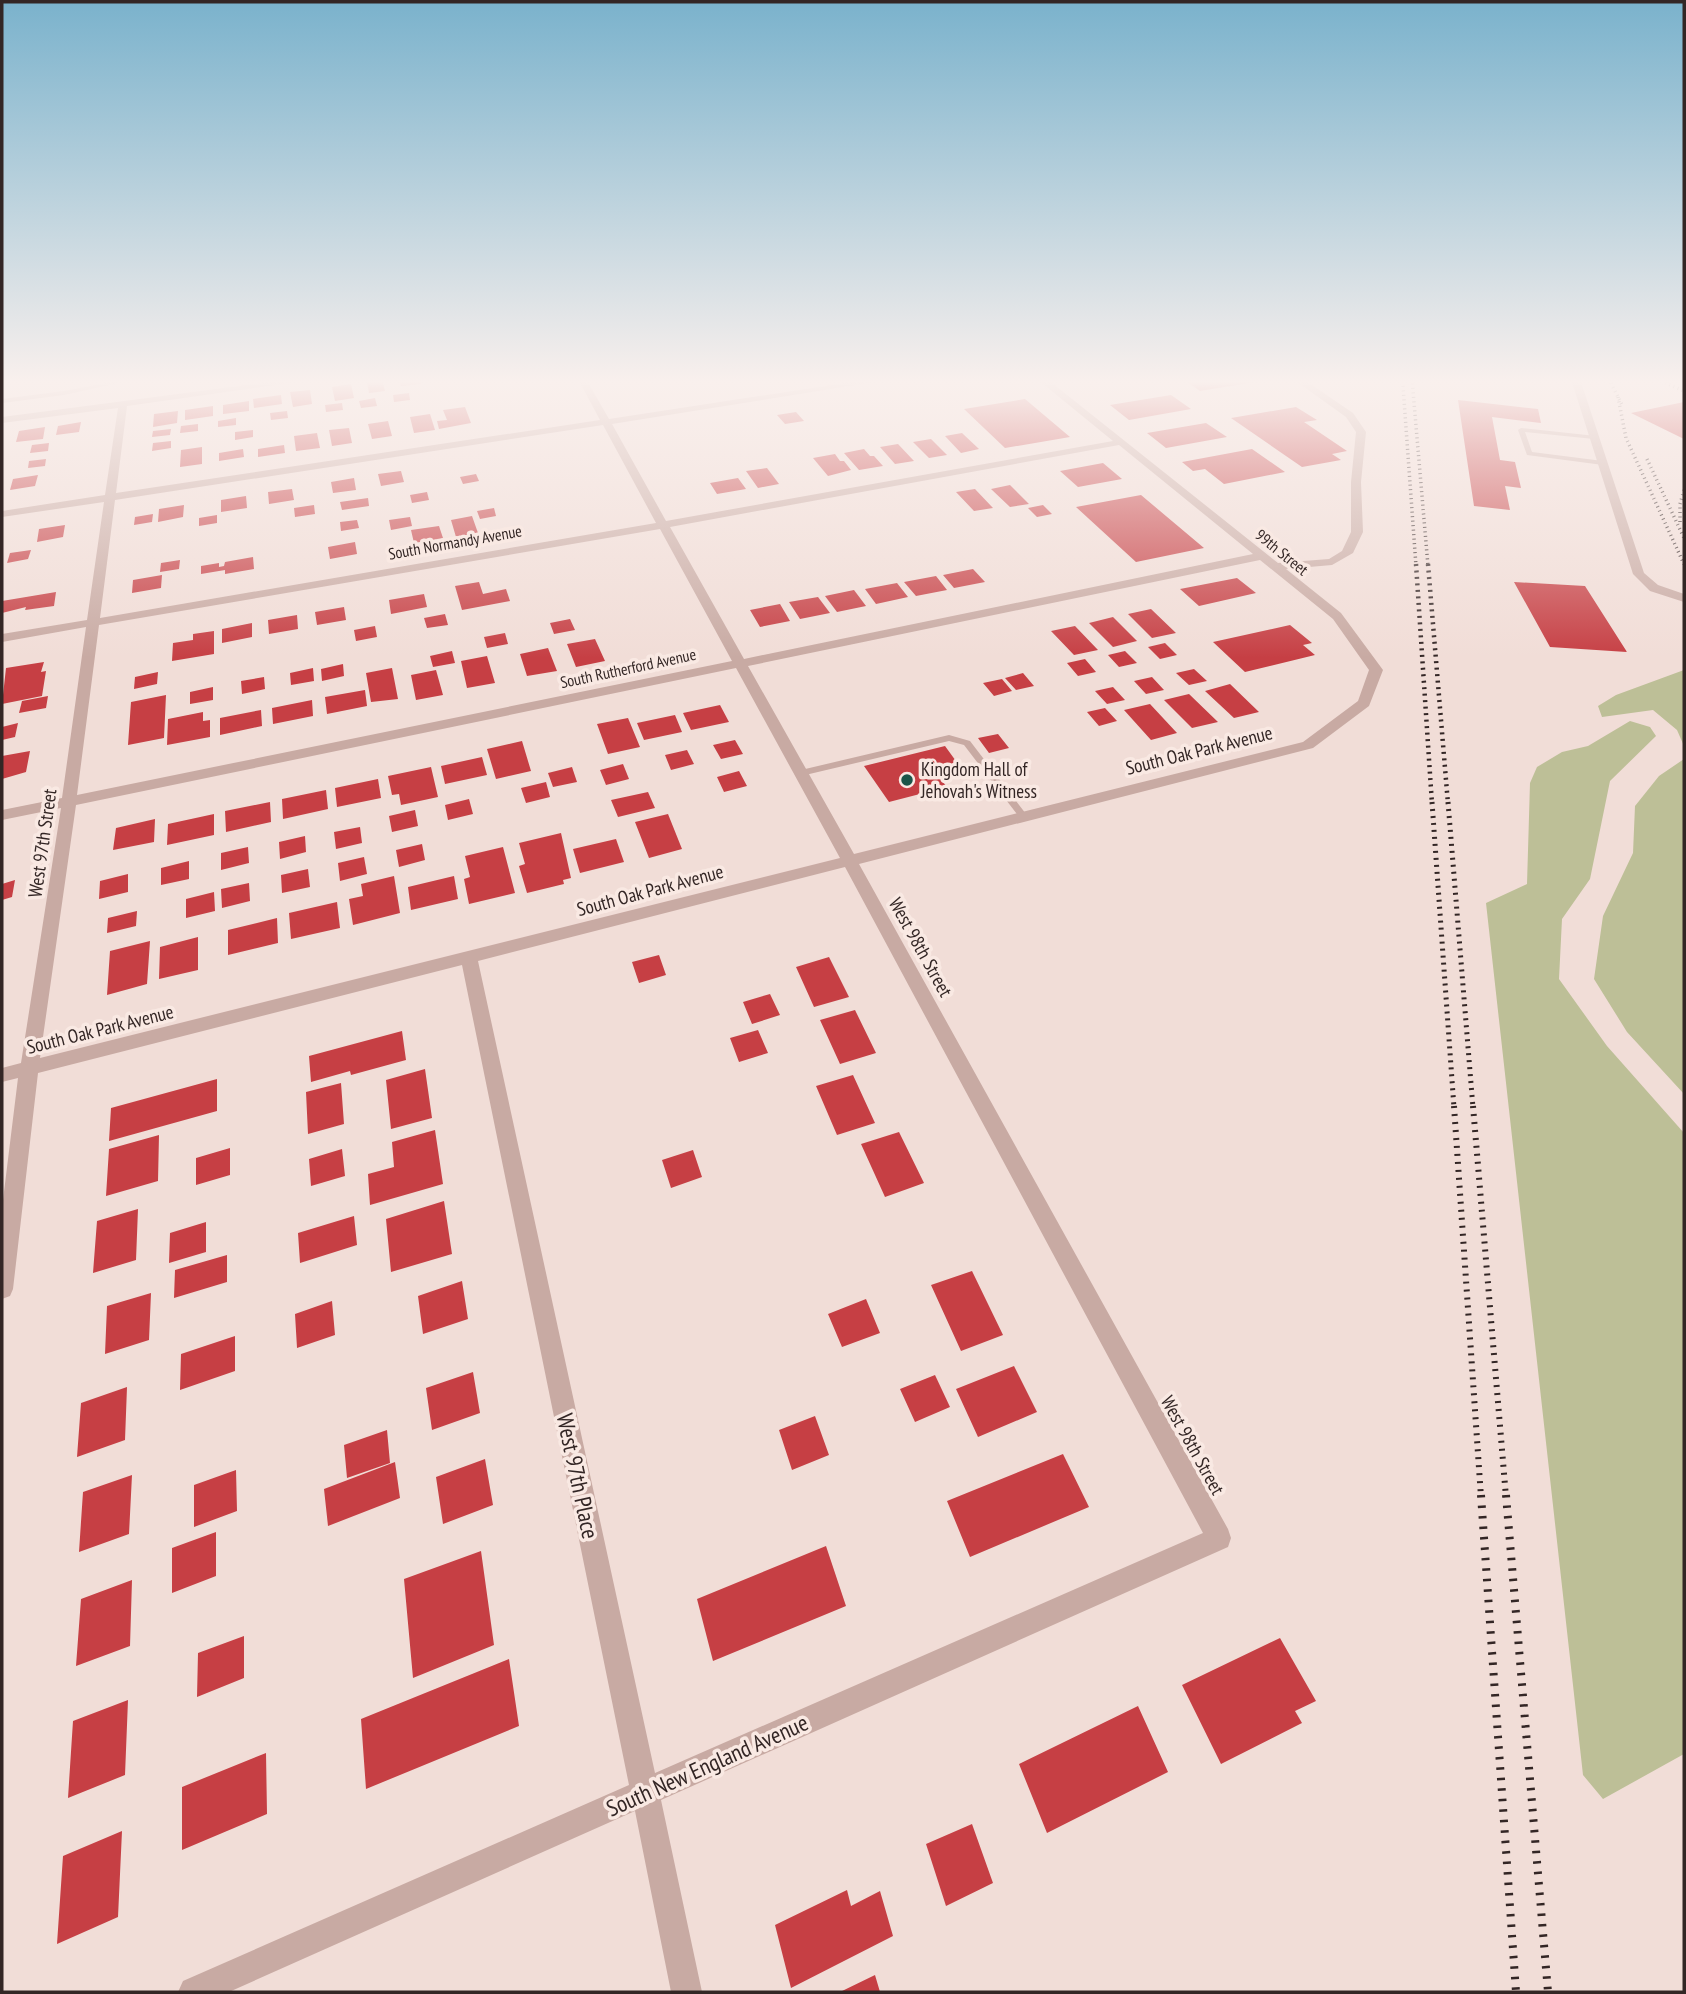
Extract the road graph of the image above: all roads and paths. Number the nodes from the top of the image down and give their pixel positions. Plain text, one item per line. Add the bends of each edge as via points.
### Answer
1 (112, 472) edge
2 (278, 472) edge
3 (633, 472) edge
4 (955, 472) edge
5 (1158, 472) edge
6 (1357, 472) edge
7 (1606, 472) edge
8 (108, 498) junction
9 (2, 514) edge
10 (663, 525) junction
11 (1262, 556) junction
12 (1274, 567) junction
13 (1680, 597) edge
14 (92, 622) junction
15 (2, 638) edge
16 (740, 663) junction
17 (1308, 745) joint
18 (801, 773) junction
19 (69, 802) junction
20 (2, 815) edge
21 (1023, 817) junction
22 (849, 860) junction
23 (469, 959) junction
24 (29, 1068) junction
25 (2, 1075) edge
26 (2, 1289) edge
27 (1219, 1538) joint
28 (644, 1793) junction
29 (194, 1992) edge
30 (687, 1992) edge

1 - 8 street, West 97th Street
2 - 8 street
3 - 10 street, West 98th Street
4 - 10 street, South Normandy Avenue
5 - 11 street, 99th Street
6 - 12 street via 1357,532 1347,553 1332,562
7 - 13 street via 1639,574 1654,588
8 - 9 street
8 - 14 street, West 97th Street
10 - 14 street, South Normandy Avenue
10 - 16 street, West 98th Street
11 - 12 street, 99th Street
11 - 16 street, South Rutherford Avenue
12 - 17 street, 99th Street via 1337,616 1376,670 1364,702
14 - 15 street, South Normandy Avenue
14 - 19 street, West 97th Street
16 - 18 street, West 98th Street
16 - 19 street, South Rutherford Avenue
17 - 21 street, South Oak Park Avenue
18 - 21 lane via 958,738 967,743
18 - 22 street, West 98th Street
19 - 20 street, South Rutherford Avenue
19 - 24 street, West 97th Street
21 - 22 street, South Oak Park Avenue
22 - 23 street, South Oak Park Avenue
22 - 27 street, West 98th Street
23 - 24 street, South Oak Park Avenue
23 - 28 street, West 97th Place
24 - 25 street, South Oak Park Avenue
24 - 26 street, West 97th Street
27 - 28 street, South New England Avenue
28 - 29 street, South New England Avenue
28 - 30 street, West 97th Place

